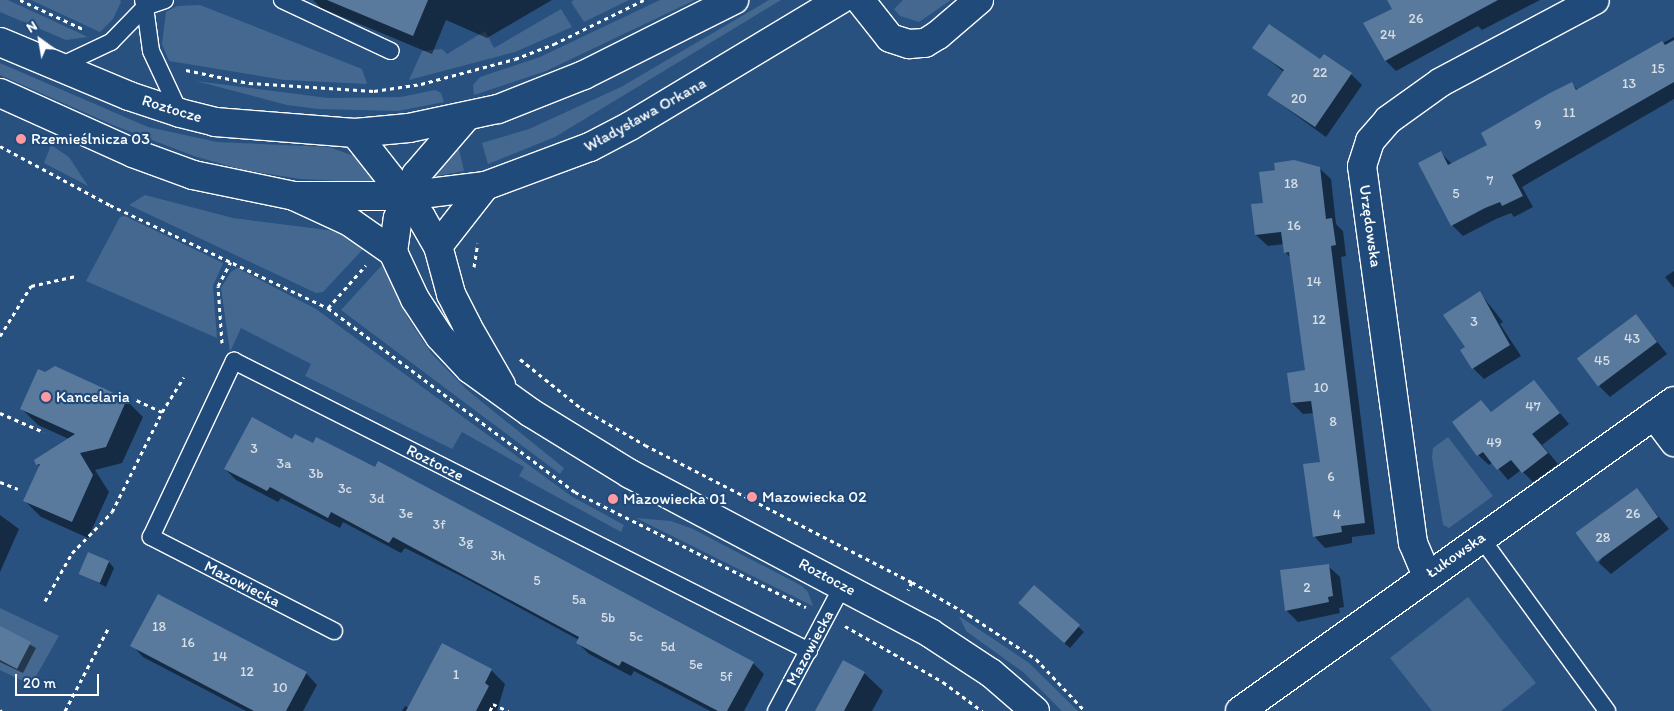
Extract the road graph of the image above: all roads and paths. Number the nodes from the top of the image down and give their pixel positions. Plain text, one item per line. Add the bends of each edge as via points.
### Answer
1 (20, 0) edge
2 (164, 0) edge
3 (282, 0) edge
4 (644, 0) edge
5 (734, 0) edge
6 (840, 0) edge
7 (860, 0) edge
8 (979, 0) edge
9 (1595, 0) edge
10 (144, 3) edge
11 (0, 42) edge
12 (111, 42) junction
13 (391, 51) dead end
14 (151, 52) junction
15 (58, 67) junction
16 (0, 93) edge
17 (180, 113) junction
18 (466, 117) junction
19 (355, 133) junction
20 (0, 146) edge
21 (485, 186) junction
22 (294, 196) junction
23 (405, 196) junction
24 (478, 239) dead end
25 (438, 246) junction
26 (393, 252) junction
27 (231, 262) junction
28 (76, 276) dead end
29 (473, 276) dead end
30 (1, 336) edge
31 (0, 341) edge
32 (222, 347) dead end
33 (515, 353) dead end
34 (184, 377) dead end
35 (506, 395) junction
36 (134, 399) dead end
37 (1664, 408) edge
38 (162, 412) junction
39 (0, 413) edge
40 (44, 432) dead end
41 (1674, 442) edge
42 (0, 482) edge
43 (18, 489) dead end
44 (151, 537) joint
45 (1481, 538) junction
46 (1427, 576) junction
47 (912, 582) junction
48 (843, 585) junction
49 (45, 601) dead end
50 (895, 613) junction
51 (827, 617) junction
52 (109, 627) dead end
53 (334, 631) dead end
54 (878, 642) junction
55 (809, 651) junction
56 (65, 711) edge
57 (490, 711) edge
58 (508, 711) edge
59 (776, 711) edge
60 (982, 711) edge
61 (1035, 711) edge
62 (1085, 711) edge
63 (1240, 711) edge
64 (1607, 711) edge

1 - 12 path
2 - 10 lane
3 - 13 lane
4 - 14 path via 554,44 516,58 421,84 374,91 249,83 184,70
5 - 18 street via 584,75 539,94
6 - 21 street, Władysława Orkana via 630,126 547,165
7 - 8 street via 890,38 909,44 932,39
9 - 46 street, Urzędowska via 1441,82 1388,120 1370,141 1362,166 1413,542
10 - 12 lane
10 - 14 lane
11 - 15 street, Roztocze
12 - 15 lane
14 - 17 lane
15 - 17 street, Roztocze
16 - 22 street via 133,153 192,175
17 - 19 street, Roztocze via 215,122
18 - 19 street, Roztocze via 409,128
18 - 23 street via 429,158
19 - 23 street, Roztocze
20 - 27 path via 110,205
21 - 23 street, Władysława Orkana
21 - 25 street
22 - 23 street
22 - 26 street via 350,222
23 - 25 street, Roztocze
23 - 26 street
24 - 29 path
25 - 35 street, Roztocze via 451,294
26 - 35 street, Roztocze via 415,299 440,337 470,369
27 - 32 path via 218,286
27 - 51 path via 328,308 575,492
28 - 30 path via 31,286
30 - 31 path
33 - 47 path via 581,408 637,441
34 - 38 path
35 - 48 street, Roztocze via 611,463
36 - 38 path
37 - 41 street
37 - 45 street, Łukowska
38 - 49 path via 112,512 72,553
39 - 40 path
42 - 43 path
44 - 53 lane, Mazowiecka
44 - 55 lane, Roztocze via 234,361
45 - 46 street, Łukowska
45 - 64 lane
46 - 63 street, Łukowska
47 - 50 path
47 - 62 path via 1036,660
48 - 50 street, Roztocze
48 - 51 lane, Mazowiecka
50 - 54 path
50 - 61 street, Roztocze via 991,673
51 - 54 path
51 - 55 lane, Mazowiecka
52 - 56 path
54 - 60 path via 943,682
55 - 59 lane, Mazowiecka
57 - 58 path via 493,704

